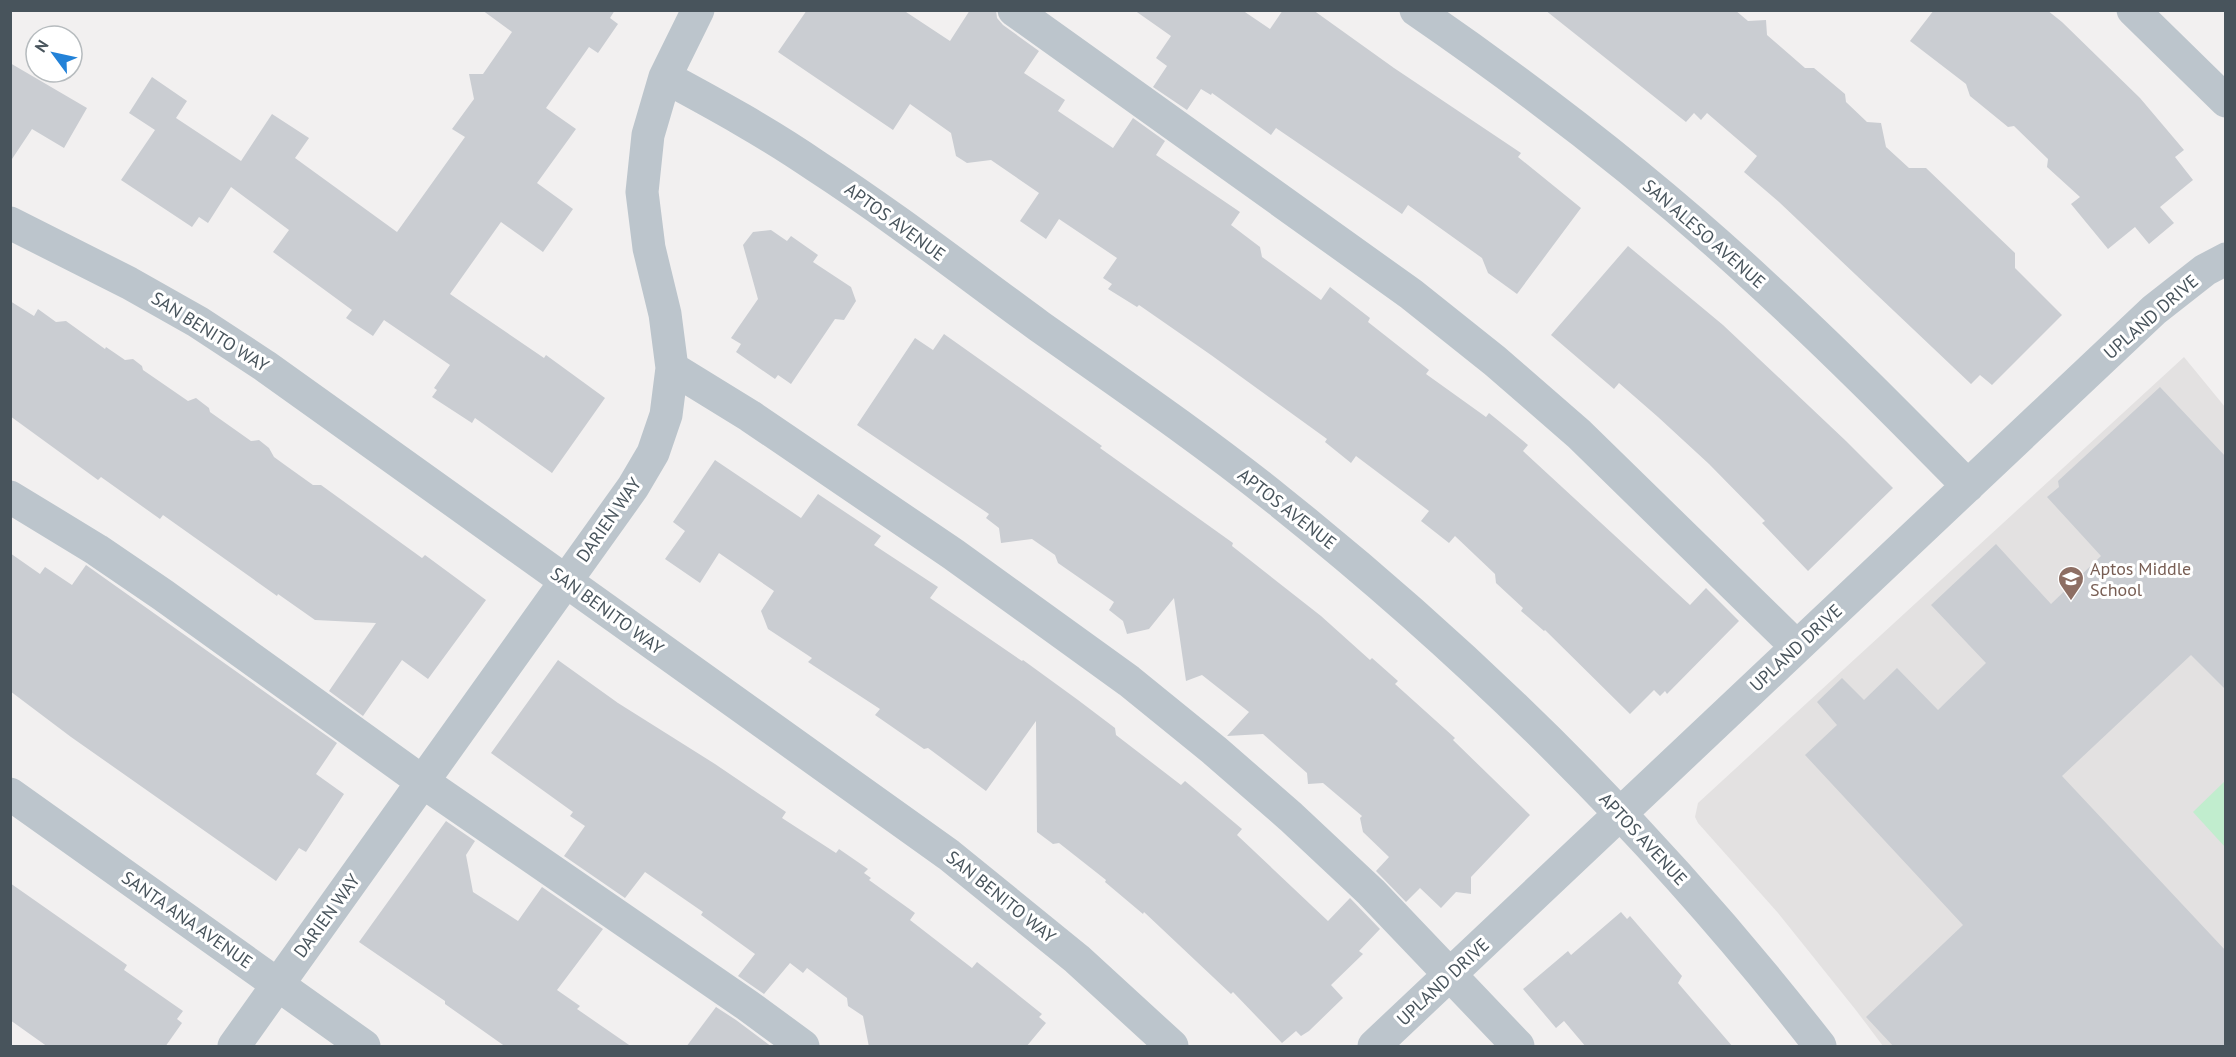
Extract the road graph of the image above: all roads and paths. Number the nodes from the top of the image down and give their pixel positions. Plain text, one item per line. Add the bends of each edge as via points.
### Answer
1 (698, 10) edge
2 (1014, 10) edge
3 (1416, 10) edge
4 (2133, 10) edge
5 (665, 77) junction
6 (2226, 100) edge
7 (10, 223) edge
8 (2226, 259) edge
9 (672, 368) junction
10 (1968, 486) junction
11 (10, 497) edge
12 (566, 582) junction
13 (1797, 647) junction
14 (423, 782) junction
15 (10, 794) edge
16 (1620, 815) junction
17 (1451, 974) junction
18 (278, 985) junction
19 (234, 1047) edge
20 (364, 1047) edge
21 (803, 1047) edge
22 (1172, 1047) edge
23 (1374, 1047) edge
24 (1518, 1047) edge
25 (1820, 1047) edge

1 - 5 street, DARIEN WAY
2 - 13 street via 1410,294 1495,361 1579,434
3 - 10 street, SAN ALESO AVENUE via 1576,126 1763,284
4 - 6 street
5 - 9 street, DARIEN WAY via 648,135 642,192
5 - 16 street, APTOS AVENUE via 818,166 1277,500 1480,675
7 - 12 street, SAN BENITO WAY via 129,283 207,328
8 - 10 street, UPLAND DRIVE via 2205,270 2154,310
9 - 12 street, DARIEN WAY via 666,415 653,453
9 - 17 street via 914,527 1129,681 1291,817
10 - 13 street, UPLAND DRIVE
11 - 14 street via 106,556
12 - 14 street, DARIEN WAY
12 - 22 street, SAN BENITO WAY via 949,855 1077,959
13 - 16 street, UPLAND DRIVE
14 - 18 street, DARIEN WAY
14 - 21 street
15 - 18 street, SANTA ANA AVENUE
16 - 17 street, UPLAND DRIVE
16 - 25 street, APTOS AVENUE via 1745,952
17 - 23 street, UPLAND DRIVE
17 - 24 street
18 - 19 street, DARIEN WAY
18 - 20 street, SANTA ANA AVENUE

